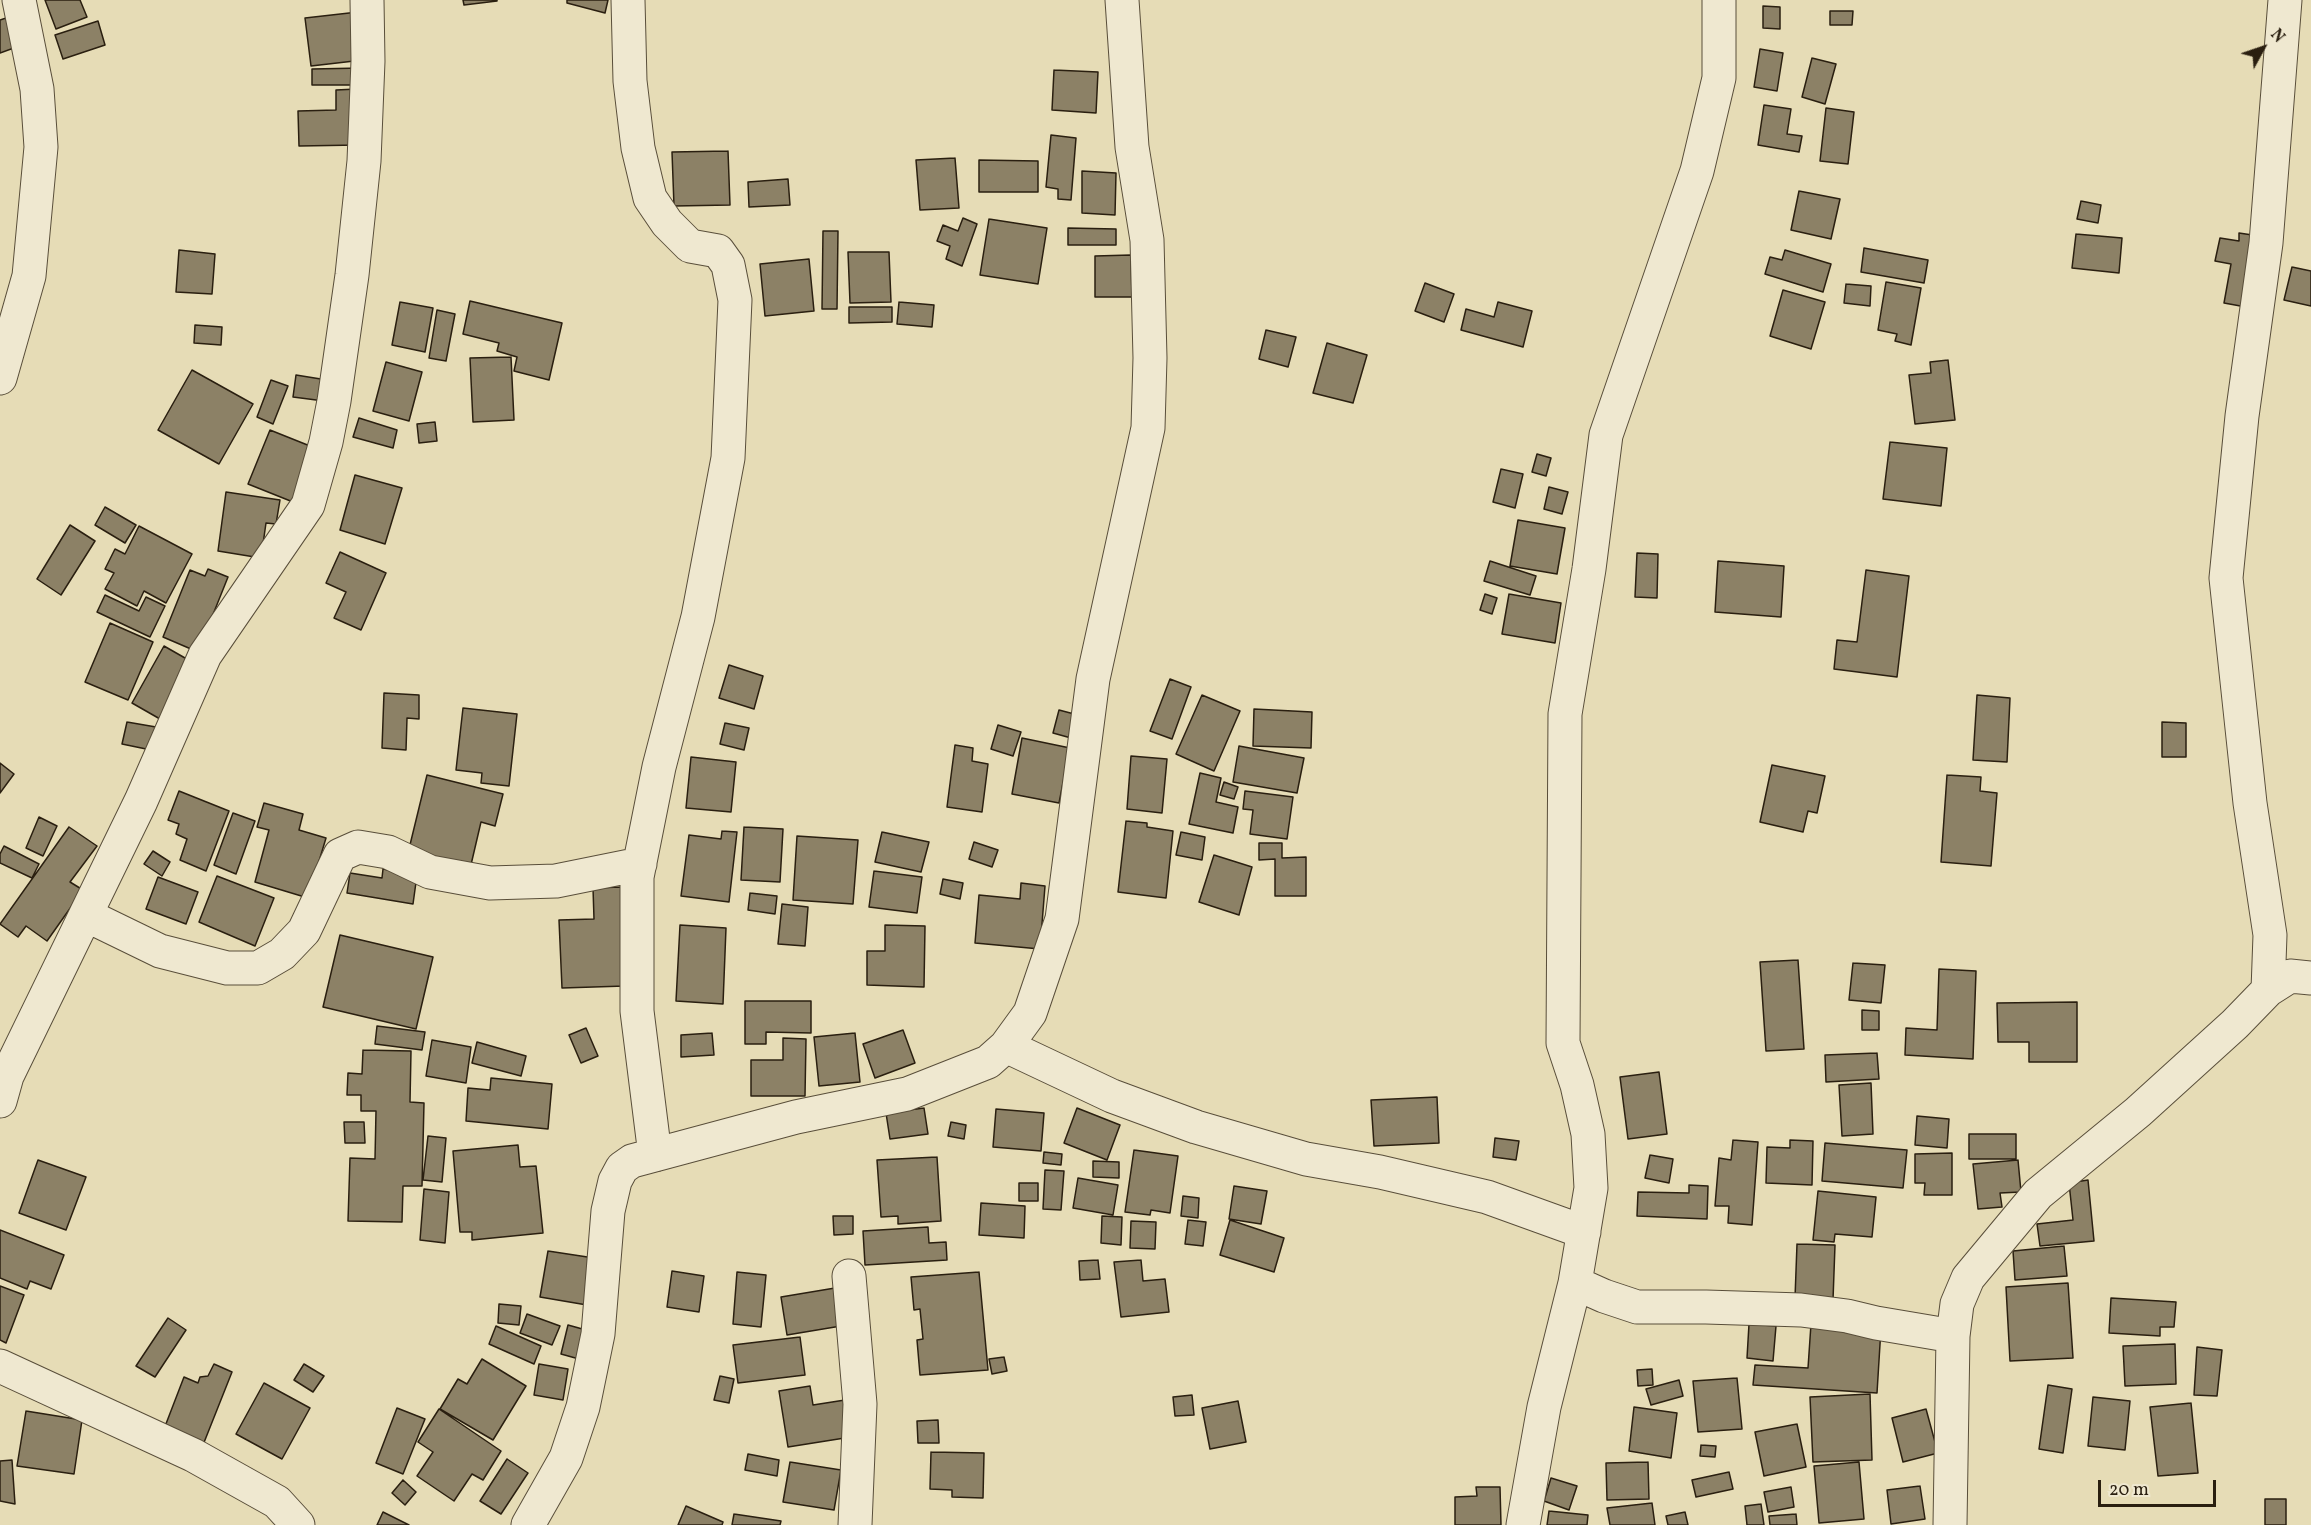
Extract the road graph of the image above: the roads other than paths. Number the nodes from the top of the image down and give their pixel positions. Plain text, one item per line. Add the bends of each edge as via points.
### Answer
1 (18, 0) edge
2 (367, 0) edge
3 (628, 0) edge
4 (1122, 0) edge
5 (1719, 0) edge
6 (2285, 0) edge
7 (0, 378) edge
8 (640, 864) junction
9 (86, 915) junction
10 (2311, 978) edge
11 (2268, 990) junction
12 (1006, 1046) junction
13 (0, 1101) edge
14 (655, 1155) junction
15 (1584, 1232) junction
16 (849, 1276) dead end
17 (1575, 1283) junction
18 (1953, 1336) junction
19 (0, 1366) edge
20 (298, 1525) edge
21 (528, 1525) edge
22 (855, 1525) edge
23 (1523, 1525) edge
24 (1950, 1525) edge

1 - 7 street via 37,89 41,147 29,276
2 - 9 street via 364,161 352,275 334,401 308,505 205,655
3 - 8 street via 630,81 638,147 650,198 690,246 718,251 728,265 735,300 728,458 698,617
4 - 12 street via 1132,147 1147,240 1148,428 1093,679 1062,919 1030,1013
5 - 15 street via 1719,78 1697,171 1606,435 1564,714 1563,1043 1588,1134 1591,1188
6 - 11 street via 2265,243 2226,578 2250,803 2270,935
8 - 9 street via 556,881 490,883 430,872 388,852 358,847 340,855 304,931 282,954 258,968 227,968 160,951
8 - 14 street via 637,1011
9 - 13 street via 7,1076
10 - 11 street via 2289,976
11 - 18 street via 2138,1112 2038,1194 1968,1278 1957,1304
12 - 14 street via 988,1062 907,1094 796,1117
12 - 15 street via 1112,1096 1196,1127 1306,1159 1487,1197
14 - 21 street via 632,1161 622,1168 615,1181 608,1211 598,1334 583,1407 566,1458
15 - 17 street
16 - 22 street via 860,1404
17 - 18 street via 1637,1307 1802,1310
17 - 23 street via 1544,1407
18 - 24 street
19 - 20 street via 193,1455 277,1502

